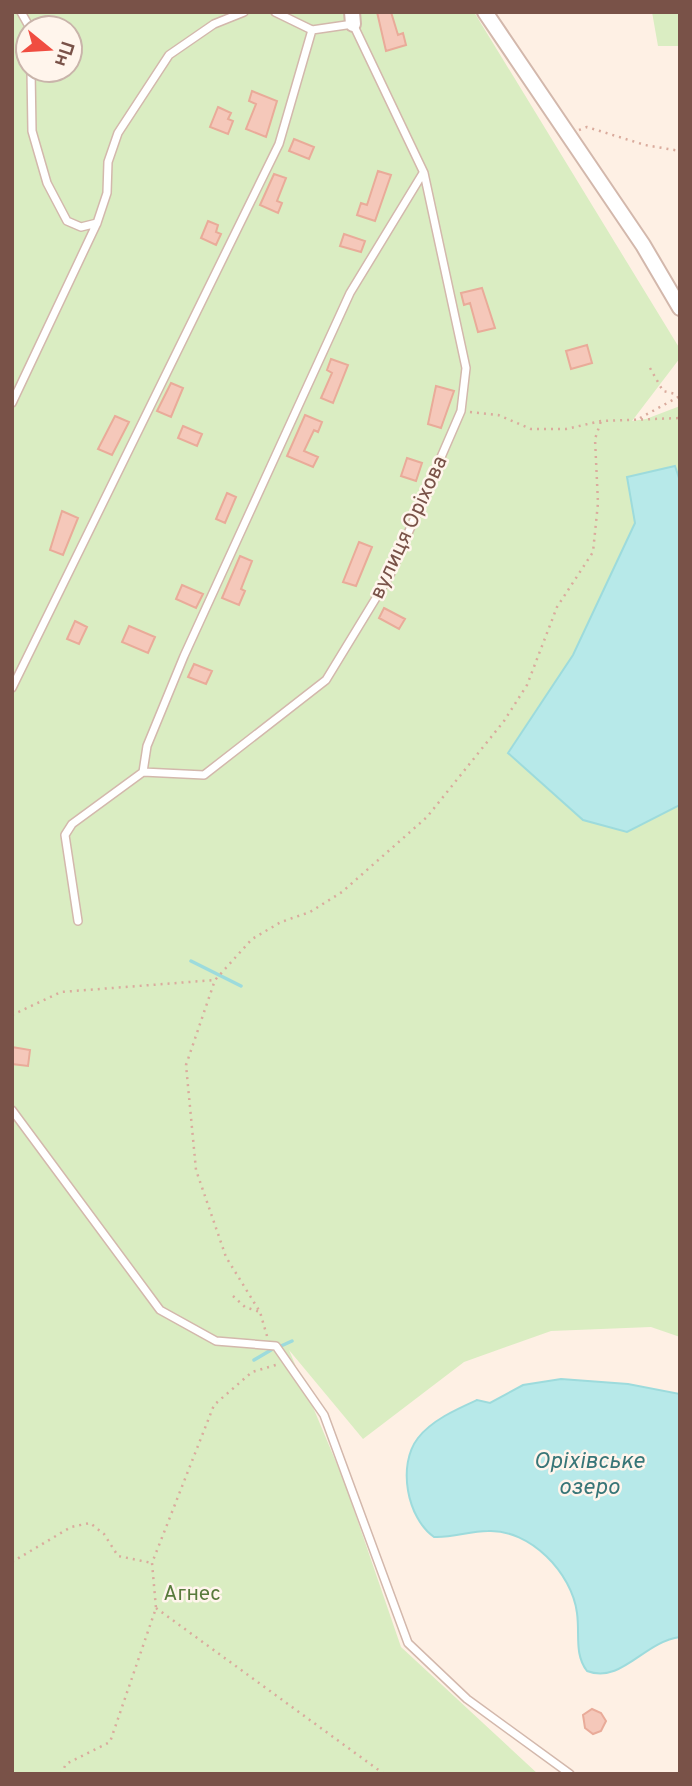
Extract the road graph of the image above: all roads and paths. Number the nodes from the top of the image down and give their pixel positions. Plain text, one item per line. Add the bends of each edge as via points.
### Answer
1 (244, 12) edge
2 (275, 12) edge
3 (485, 12) edge
4 (353, 18) edge
5 (312, 30) junction
6 (31, 84) edge
7 (566, 135) junction
8 (680, 151) edge
9 (424, 173) junction
10 (97, 223) junction
11 (680, 307) edge
12 (650, 368) dead end
13 (680, 396) edge
14 (12, 403) edge
15 (461, 411) junction
16 (680, 418) edge
17 (637, 419) junction
18 (601, 421) junction
19 (12, 688) edge
20 (143, 772) junction
21 (78, 921) dead end
22 (215, 980) junction
23 (12, 1015) edge
24 (12, 1110) edge
25 (233, 1296) dead end
26 (260, 1312) junction
27 (269, 1345) junction
28 (289, 1361) junction
29 (12, 1562) edge
30 (152, 1563) junction
31 (156, 1608) junction
32 (61, 1774) edge
33 (384, 1774) edge
34 (570, 1774) edge

1 - 10 lane via 214,24 169,55 118,133
2 - 5 lane
3 - 7 street
4 - 5 lane via 339,29
4 - 9 lane, вулиця Оріхова
5 - 19 lane via 279,144
6 - 10 lane via 32,131 47,183 67,221 81,227
7 - 8 path via 587,127
7 - 11 street
9 - 15 lane, вулиця Оріхова via 466,368
9 - 20 lane via 350,293 184,656 147,746
10 - 14 lane
12 - 13 path via 663,391
13 - 17 path
15 - 18 path via 498,415 531,429 566,429
15 - 20 lane, вулиця Оріхова via 390,575 326,680 204,775
16 - 17 path
17 - 18 path
18 - 22 path via 595,439 598,503 593,552 557,607 527,685 503,721 427,817 342,892 252,939
20 - 21 lane via 72,824 65,835
22 - 23 path via 61,992
22 - 26 path via 186,1065 196,1170 226,1257
24 - 27 lane via 160,1310 216,1341
25 - 26 path
26 - 27 path
27 - 28 lane via 276,1346
28 - 30 path via 252,1372 214,1405
28 - 34 lane via 324,1415 408,1643 467,1699
29 - 30 path via 71,1527 90,1523 104,1534 118,1556
30 - 31 path
31 - 32 path via 110,1742 66,1764
31 - 33 path

